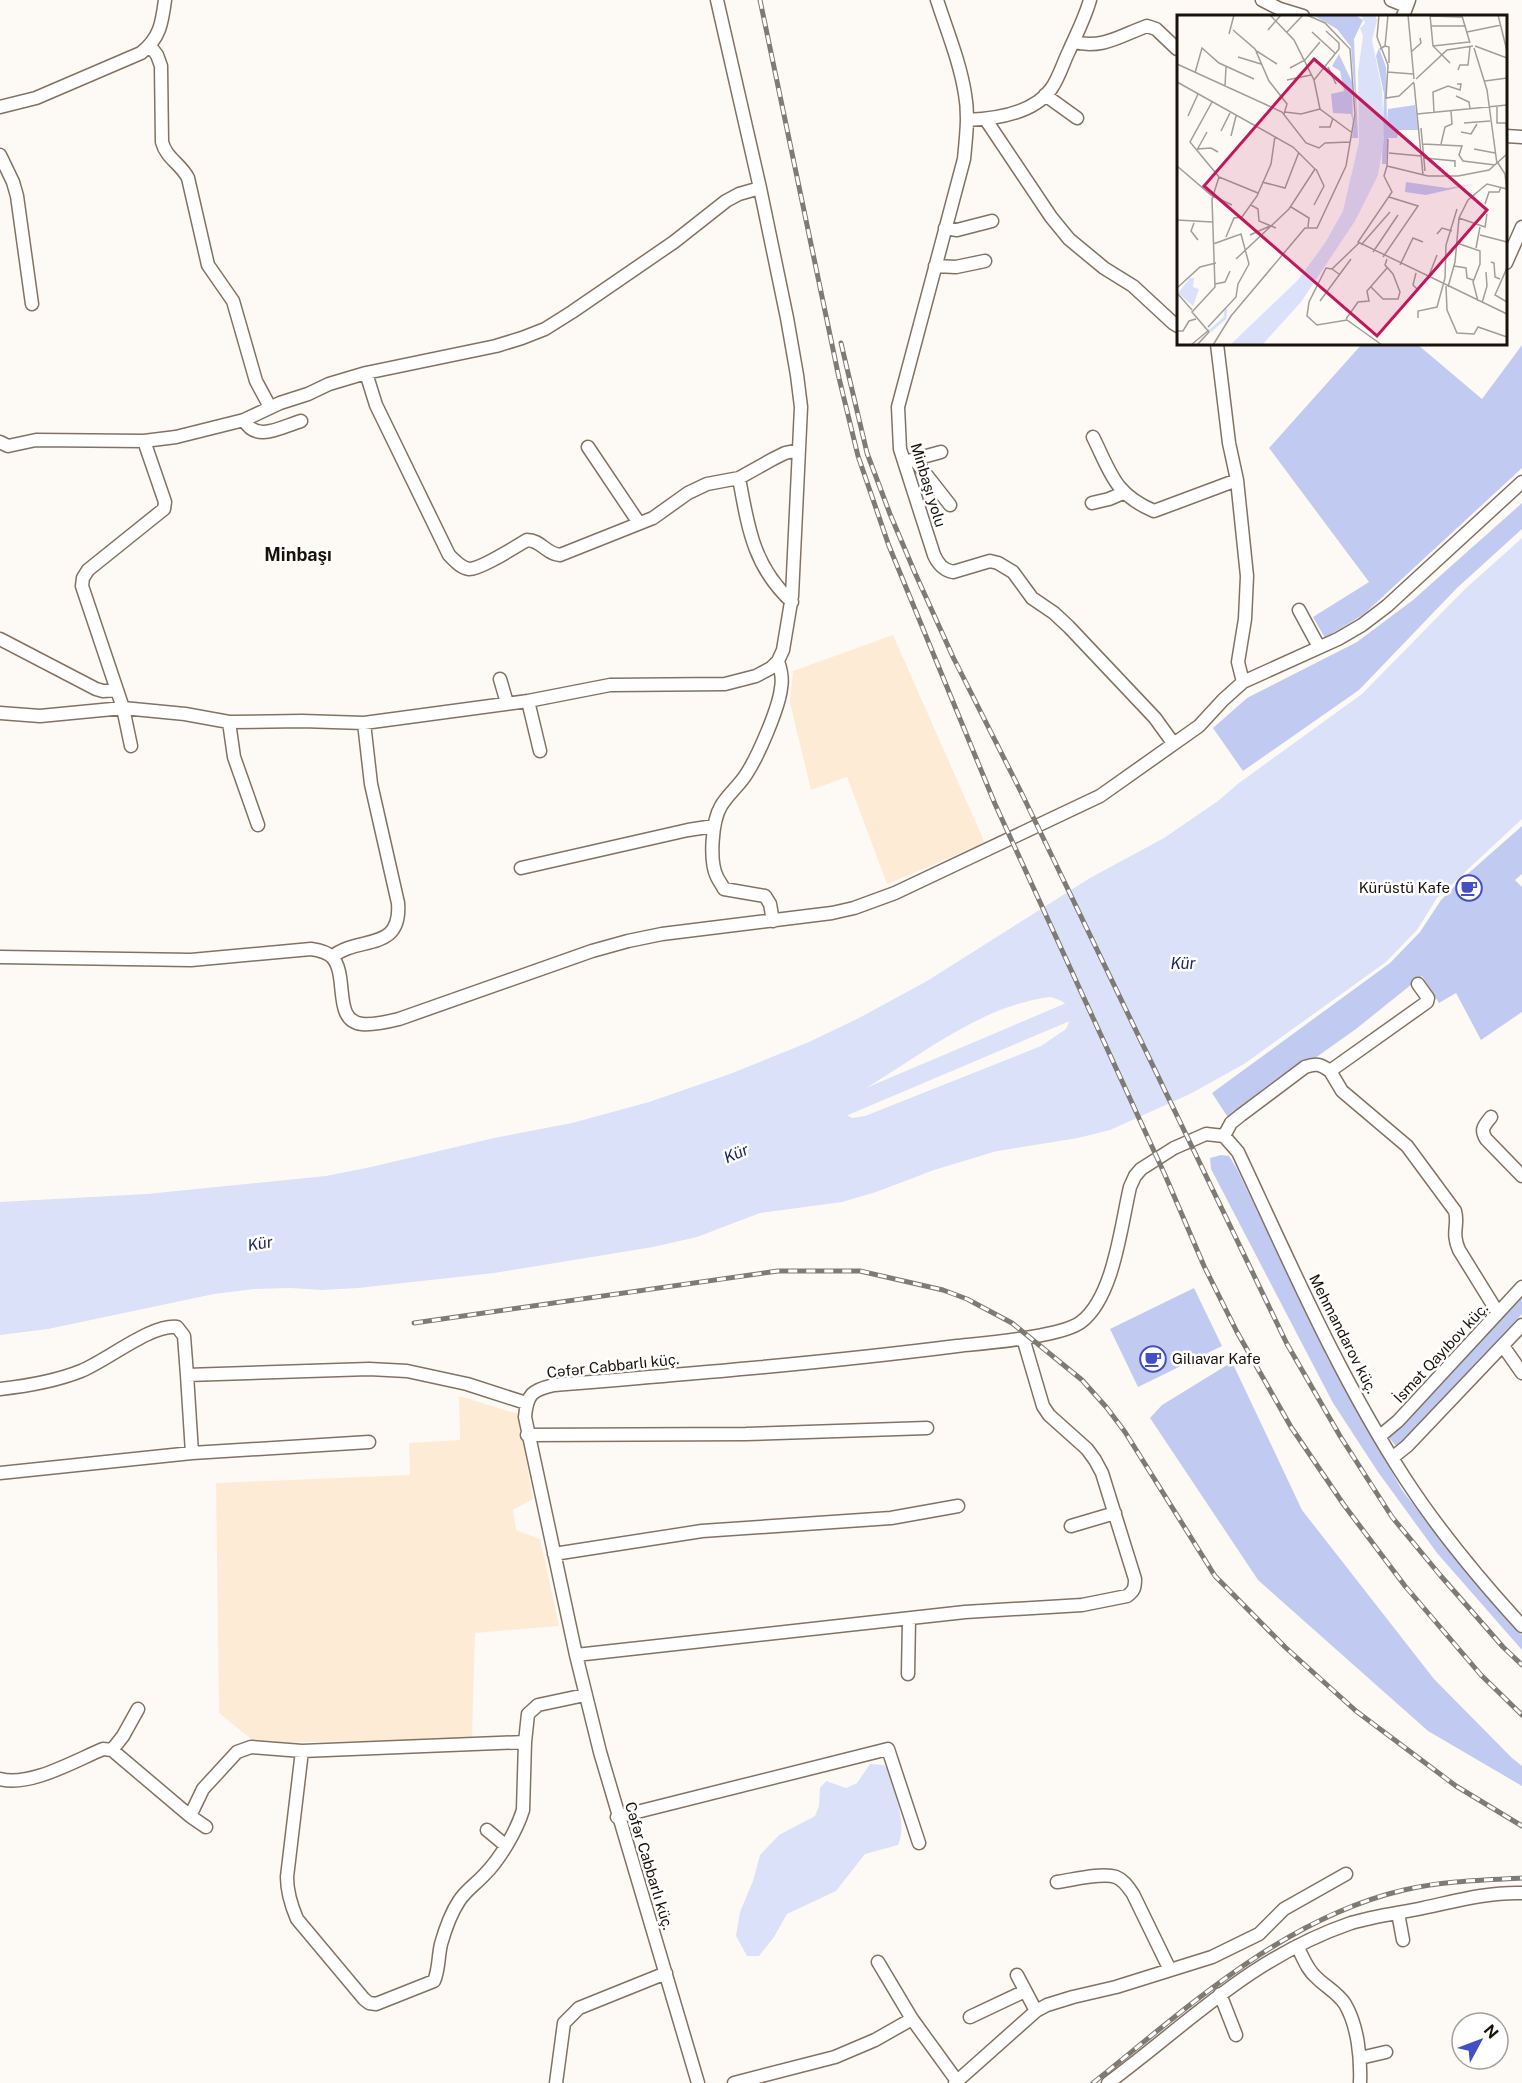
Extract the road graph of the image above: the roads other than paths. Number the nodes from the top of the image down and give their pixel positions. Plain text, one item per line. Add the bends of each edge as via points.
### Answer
1 (165, 0) edge
2 (717, 0) edge
3 (938, 0) edge
4 (1090, 0) edge
5 (1262, 0) edge
6 (1391, 0) edge
7 (1406, 7) edge
8 (1288, 14) edge
9 (1073, 42) junction
10 (150, 46) junction
11 (1177, 49) dead end
12 (1045, 95) junction
13 (0, 108) edge
14 (1077, 118) dead end
15 (967, 120) junction
16 (986, 120) junction
17 (1507, 136) edge
18 (1522, 137) edge
19 (0, 155) edge
20 (760, 188) junction
21 (992, 221) dead end
22 (1522, 226) edge
23 (945, 228) junction
24 (985, 261) dead end
25 (1507, 261) edge
26 (935, 266) junction
27 (32, 304) dead end
28 (1177, 325) edge
29 (1217, 345) edge
30 (366, 373) junction
31 (270, 407) junction
32 (244, 420) junction
33 (301, 421) dead end
34 (1093, 437) dead end
35 (144, 441) junction
36 (0, 442) edge
37 (588, 447) dead end
38 (799, 450) junction
39 (941, 452) dead end
40 (909, 461) junction
41 (739, 478) junction
42 (1238, 480) junction
43 (1522, 482) edge
44 (1123, 493) junction
45 (1092, 503) dead end
46 (950, 505) dead end
47 (639, 524) junction
48 (792, 602) junction
49 (1299, 610) dead end
50 (0, 639) edge
51 (1319, 647) junction
52 (778, 661) junction
53 (500, 679) dead end
54 (1243, 682) junction
55 (116, 690) junction
56 (528, 701) junction
57 (507, 703) junction
58 (123, 708) junction
59 (0, 713) edge
60 (229, 722) junction
61 (364, 723) junction
62 (1173, 743) junction
63 (131, 746) dead end
64 (540, 751) dead end
65 (258, 825) dead end
66 (714, 826) junction
67 (521, 868) dead end
68 (773, 921) junction
69 (0, 957) edge
70 (332, 957) junction
71 (1418, 984) dead end
72 (1330, 1071) junction
73 (1491, 1117) dead end
74 (1224, 1136) junction
75 (1522, 1176) edge
76 (1522, 1287) edge
77 (1498, 1313) junction
78 (1522, 1325) edge
79 (1023, 1338) junction
80 (1503, 1346) junction
81 (1522, 1373) edge
82 (187, 1375) junction
83 (0, 1389) edge
84 (526, 1403) junction
85 (927, 1428) dead end
86 (527, 1435) junction
87 (1380, 1436) junction
88 (369, 1442) dead end
89 (192, 1452) junction
90 (1392, 1458) junction
91 (0, 1473) edge
92 (958, 1506) dead end
93 (1115, 1513) junction
94 (1071, 1526) dead end
95 (554, 1554) junction
96 (909, 1619) junction
97 (1522, 1626) edge
98 (576, 1655) junction
99 (908, 1674) dead end
100 (585, 1695) junction
101 (138, 1709) dead end
102 (525, 1742) junction
103 (112, 1750) junction
104 (302, 1751) junction
105 (0, 1779) edge
106 (190, 1816) junction
107 (617, 1816) junction
108 (206, 1827) dead end
109 (487, 1830) dead end
110 (919, 1843) dead end
111 (505, 1845) junction
112 (1346, 1874) dead end
113 (1057, 1882) dead end
114 (1522, 1893) edge
115 (1398, 1913) junction
116 (1403, 1940) dead end
117 (1297, 1946) junction
118 (878, 1962) dead end
119 (1170, 1970) junction
120 (666, 1973) junction
121 (1017, 1975) dead end
122 (1025, 1991) junction
123 (1220, 1994) junction
124 (1036, 2011) junction
125 (970, 2017) dead end
126 (912, 2019) junction
127 (1236, 2035) dead end
128 (1386, 2052) dead end
129 (1359, 2058) junction
130 (1115, 2081) edge
131 (956, 2082) edge
132 (556, 2083) edge
133 (698, 2083) edge
134 (734, 2083) edge
135 (1360, 2083) edge

1 - 10 street via 160,30
2 - 20 street
3 - 15 street, Minbaşı yolu via 959,68
4 - 9 street
5 - 8 street
6 - 7 street
9 - 11 street via 1102,45 1147,26 1156,29
9 - 12 street
10 - 13 street via 129,60 36,98
10 - 31 street via 161,66 164,152 188,178 208,265 233,301 256,381
12 - 14 street
12 - 16 street via 1021,110
15 - 16 street
15 - 23 street, Minbaşı yolu via 964,159
16 - 28 street via 1069,239 1133,286
17 - 18 street
19 - 27 street via 14,182
20 - 30 street via 726,201 674,242 545,329 496,346
20 - 38 street via 797,375 801,407
21 - 23 street via 957,230
22 - 25 street
23 - 26 street, Minbaşı yolu
24 - 26 street via 956,267
26 - 40 street, Minbaşı yolu via 898,407 898,433
29 - 42 street via 1229,442
30 - 31 street
30 - 47 street via 376,405 456,563 467,569 477,567 527,540 560,555
31 - 32 street
32 - 33 street via 248,428 264,433
32 - 35 street
34 - 44 street
35 - 36 street via 36,440 8,446
35 - 55 street via 164,509 88,570 82,586
37 - 47 street
38 - 41 street
38 - 48 street
39 - 40 street
40 - 46 street
40 - 62 street, Minbaşı yolu via 938,564 953,572 990,561 1013,572 1032,598 1077,636
41 - 47 street via 707,484
41 - 48 street via 750,538 761,564
42 - 44 street via 1158,511
42 - 54 street via 1247,576 1238,662
43 - 51 street via 1387,606 1362,625
44 - 45 street
48 - 52 street
49 - 51 street
50 - 55 street via 96,689
51 - 54 street
52 - 56 street via 756,676 724,684 626,683
52 - 66 street via 782,673 776,706 746,776 722,803
53 - 57 street
54 - 62 street via 1199,726
55 - 58 street
56 - 57 street
56 - 64 street
57 - 61 street
58 - 59 street via 40,716
58 - 60 street
58 - 63 street
60 - 61 street
60 - 65 street via 234,757
61 - 70 street via 371,784 399,915 389,935 346,948
62 - 68 street via 1100,796 895,893 854,909
66 - 67 street
66 - 68 street via 716,877 724,889 765,896
68 - 70 street via 628,941 381,1023 361,1024 345,1012 338,967
69 - 70 street via 191,960 311,949
71 - 72 street via 1427,1002
72 - 74 street via 1315,1064 1305,1067 1240,1115
72 - 77 street via 1342,1091 1407,1146 1455,1211 1454,1239
73 - 75 street via 1482,1132
74 - 79 street, Cəfər Cabbarlı küç. via 1206,1134 1174,1148 1135,1176 1107,1281 1090,1314 1073,1327
74 - 87 street, Mehmandarov küç. via 1238,1152 1301,1287
76 - 77 street, İsmət Qayıbov küç.
77 - 87 street, İsmət Qayıbov küç.
78 - 80 street
79 - 84 street, Cəfər Cabbarlı küç. via 844,1360 554,1385 536,1390
79 - 93 street via 1043,1406 1095,1460
80 - 81 street
80 - 90 street
82 - 83 street via 184,1336 177,1327 170,1326 64,1378
82 - 84 street via 407,1371 467,1384
82 - 89 street
84 - 86 street, Cəfər Cabbarlı küç.
85 - 86 street
86 - 95 street, Cəfər Cabbarlı küç.
87 - 90 street, Mehmandarov küç.
88 - 89 street
89 - 91 street
90 - 97 street, Mehmandarov küç. via 1452,1544
92 - 95 street via 891,1518 702,1531
93 - 94 street
93 - 96 street via 1135,1579 1135,1588 1127,1596 1082,1605
95 - 98 street, Cəfər Cabbarlı küç.
96 - 98 street
96 - 99 street
98 - 100 street, Cəfər Cabbarlı küç.
100 - 102 street via 532,1709 526,1720
100 - 107 street, Cəfər Cabbarlı küç.
101 - 103 street
102 - 104 street
102 - 111 street via 523,1810
103 - 105 street via 103,1749 34,1778
103 - 106 street
104 - 106 street via 251,1747 237,1752 203,1789
104 - 111 street via 287,1890 297,1919 369,2003 376,2004 434,1981 441,1944 458,1903 485,1875
106 - 108 street
107 - 110 street via 888,1749
107 - 120 street, Cəfər Cabbarlı küç.
109 - 111 street
112 - 119 street via 1284,1909 1259,1934 1212,1957
113 - 119 street via 1107,1875 1125,1882
114 - 115 street via 1478,1896
115 - 116 street
115 - 117 street via 1352,1923
117 - 123 street
117 - 129 street via 1315,1977 1345,2004
118 - 126 street
119 - 124 street
120 - 132 street via 579,2008 564,2023
120 - 133 street, Cəfər Cabbarlı küç.
121 - 122 street
122 - 124 street
122 - 125 street
123 - 127 street
123 - 130 street
124 - 131 street
126 - 131 street
126 - 134 street via 845,2053
128 - 129 street
129 - 135 street

